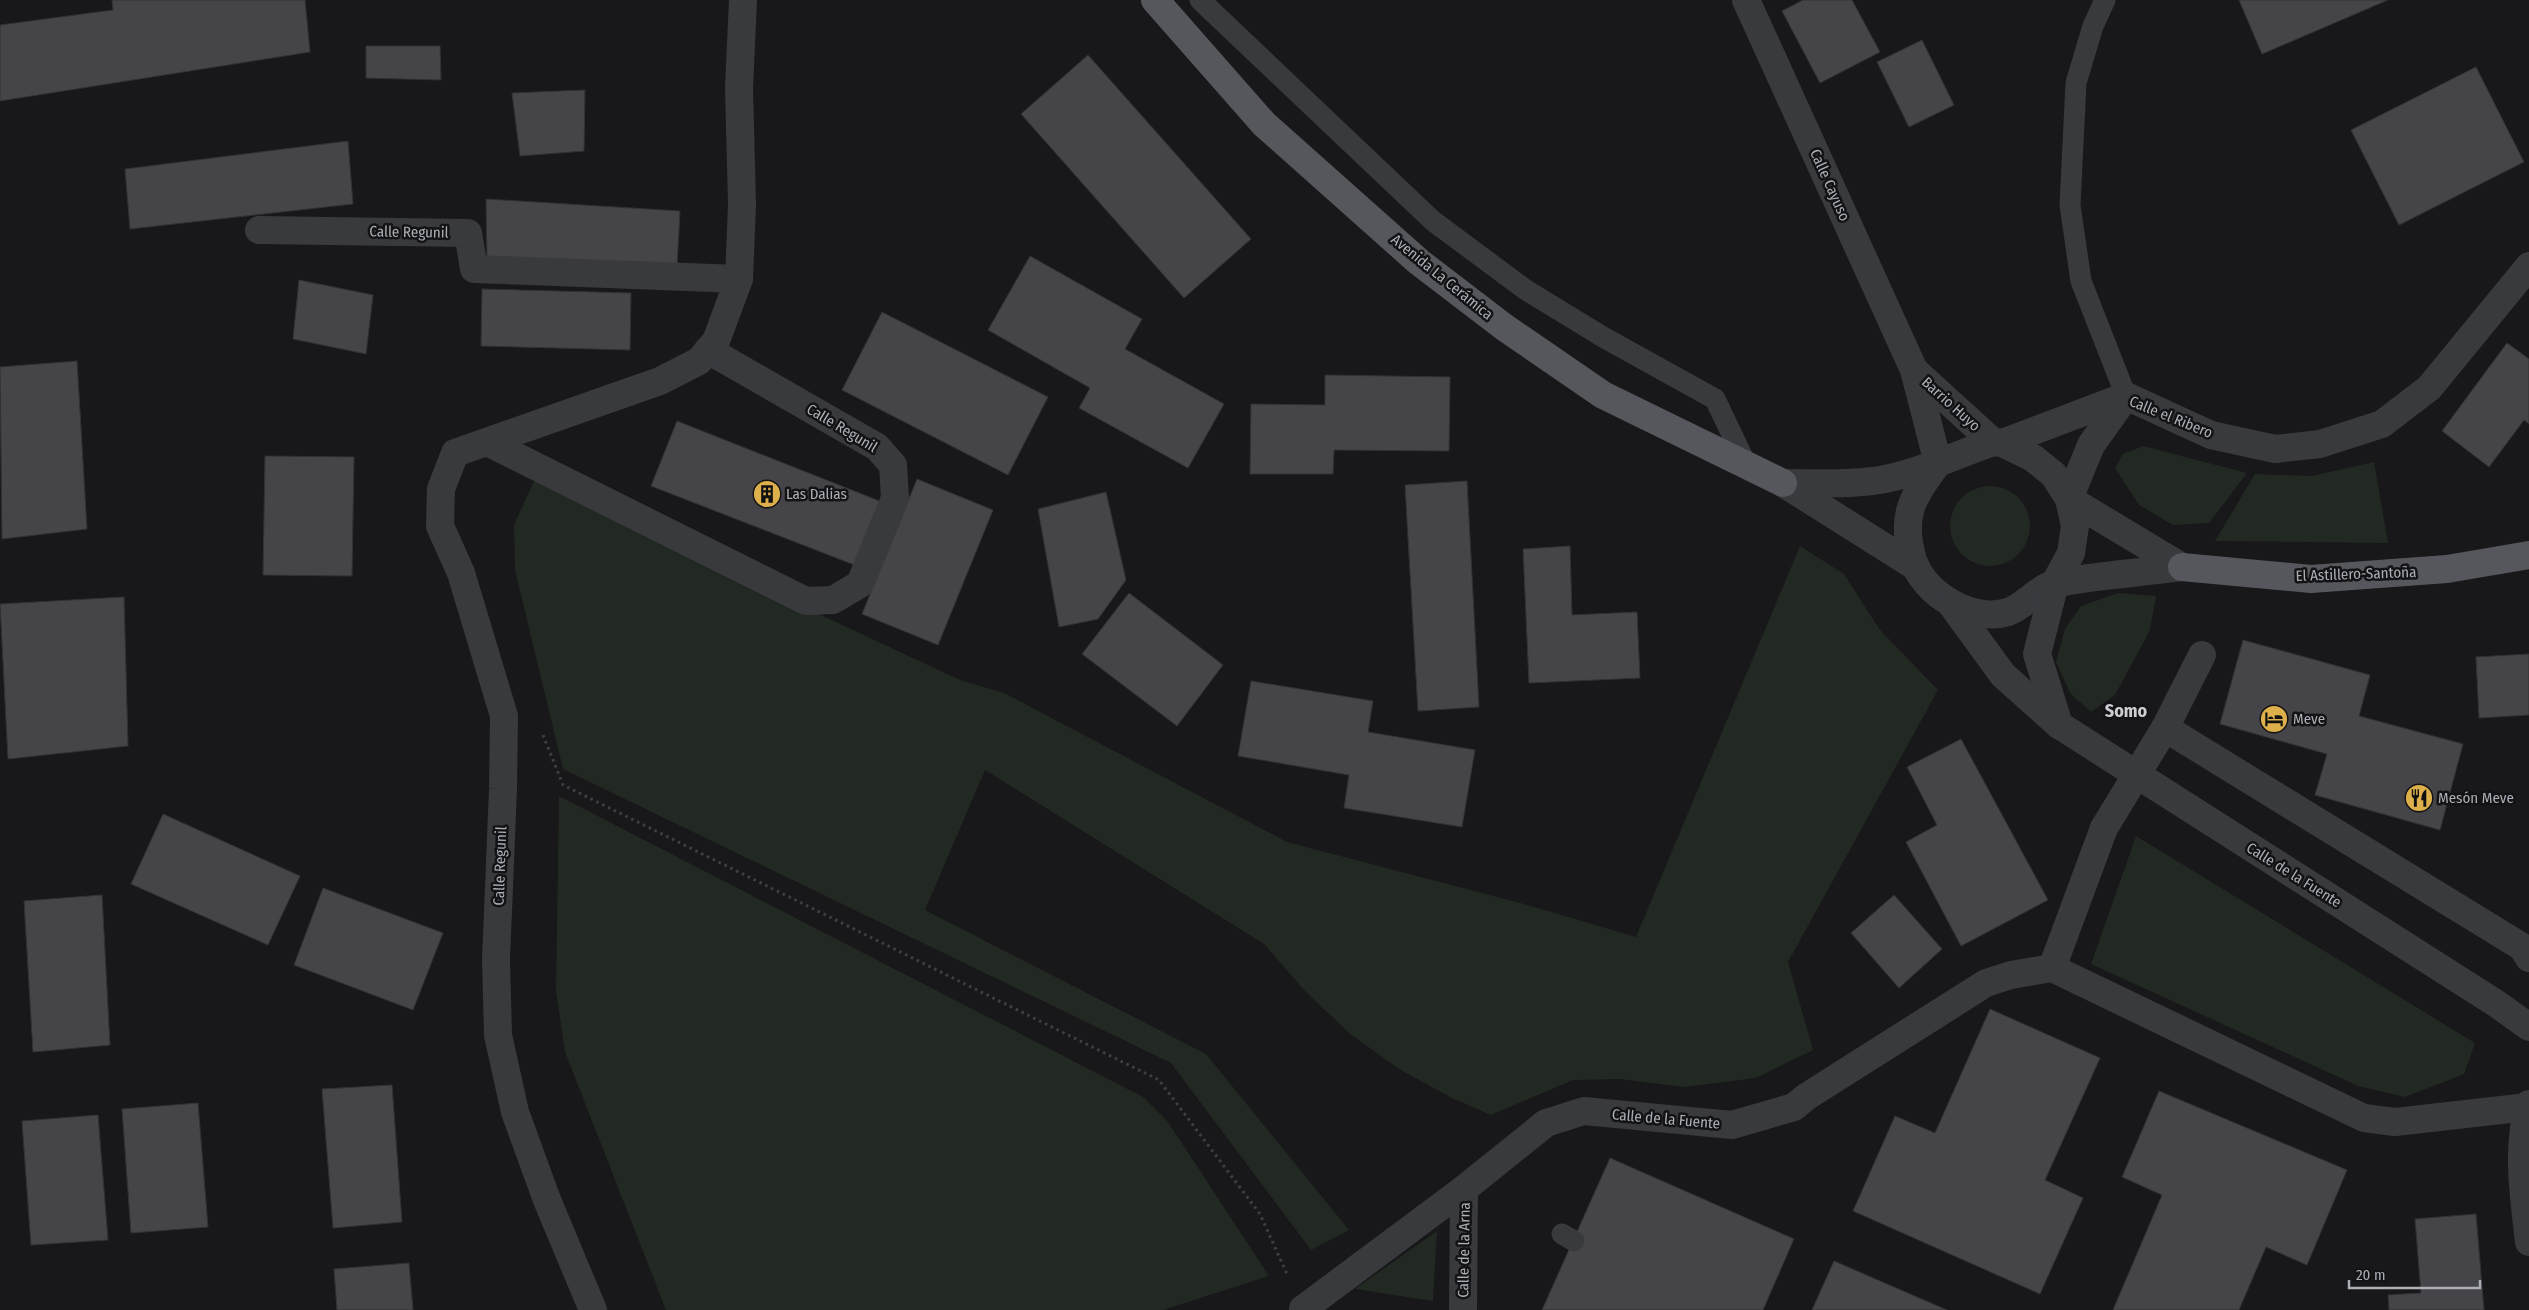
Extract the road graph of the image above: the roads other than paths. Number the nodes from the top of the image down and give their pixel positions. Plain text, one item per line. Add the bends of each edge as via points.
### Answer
1 (744, 0) edge
2 (1155, 0) edge
3 (1200, 0) edge
4 (1746, 0) edge
5 (2105, 0) edge
6 (259, 230) dead end
7 (2529, 266) edge
8 (739, 279) junction
9 (708, 350) junction
10 (1914, 370) junction
11 (2126, 396) junction
12 (487, 442) junction
13 (1998, 442) junction
14 (1938, 463) junction
15 (1748, 468) junction
16 (1783, 483) junction
17 (2068, 499) junction
18 (2529, 555) edge
19 (1916, 567) junction
20 (2182, 567) junction
21 (2055, 583) junction
22 (1952, 605) junction
23 (2202, 655) dead end
24 (2058, 725) junction
25 (2165, 728) junction
26 (2529, 958) edge
27 (2052, 968) junction
28 (2529, 1027) edge
29 (2529, 1105) edge
30 (2525, 1136) edge
31 (1464, 1189) junction
32 (2529, 1242) edge
33 (593, 1310) edge
34 (1304, 1310) edge
35 (1463, 1310) edge

1 - 8 street, Calle Regunil via 739,88 742,204
2 - 15 main road, Avenida La Cerámica via 1264,124 1419,262 1504,327 1602,395
3 - 15 lane via 1433,221 1526,290 1715,399
4 - 10 street, Calle Cayuso
5 - 11 lane via 2093,26 2076,83 2070,205 2081,281
6 - 8 street, Calle Regunil via 468,233 474,269
7 - 11 street, Calle el Ribero via 2429,388 2382,424 2320,444 2275,450 2211,435
8 - 9 street, Calle Regunil via 716,341
9 - 12 street, Calle Regunil via 700,361 660,381
9 - 12 street, Calle Regunil via 877,447 893,466 895,498 860,584 833,600 806,601
10 - 13 street, Barrio Huyo
10 - 14 street, Barrio Huyo
11 - 13 street
11 - 17 street, Calle el Ribero via 2091,445
12 - 33 street, Calle Regunil via 455,453 441,489 440,526 461,573 499,699 504,727 496,960 498,1035 515,1112
13 - 14 street
13 - 17 street via 2033,458 2054,475
14 - 16 street via 1880,480
14 - 19 street via 1916,492 1908,513 1908,542
15 - 16 main road, Avenida La Cerámica
16 - 19 street
17 - 20 street
17 - 21 street via 2074,526 2072,553
18 - 20 main road, El Astillero-Santoña via 2448,569 2311,578
19 - 22 street via 1931,589
20 - 21 street
21 - 22 street via 2008,612 1979,613
21 - 24 street via 2037,654
22 - 24 street, Calle de la Fuente via 2003,675
23 - 25 street
24 - 28 street, Calle de la Fuente
25 - 26 street via 2522,946
25 - 27 street, bridge via 2104,828
27 - 29 street via 2364,1118 2395,1122
27 - 31 street, Calle de la Fuente via 1986,983 1794,1107 1732,1125 1584,1111 1546,1124
29 - 30 street
30 - 32 street via 2524,1199
31 - 34 street, Calle de la Fuente
31 - 35 street, Calle de la Arna

